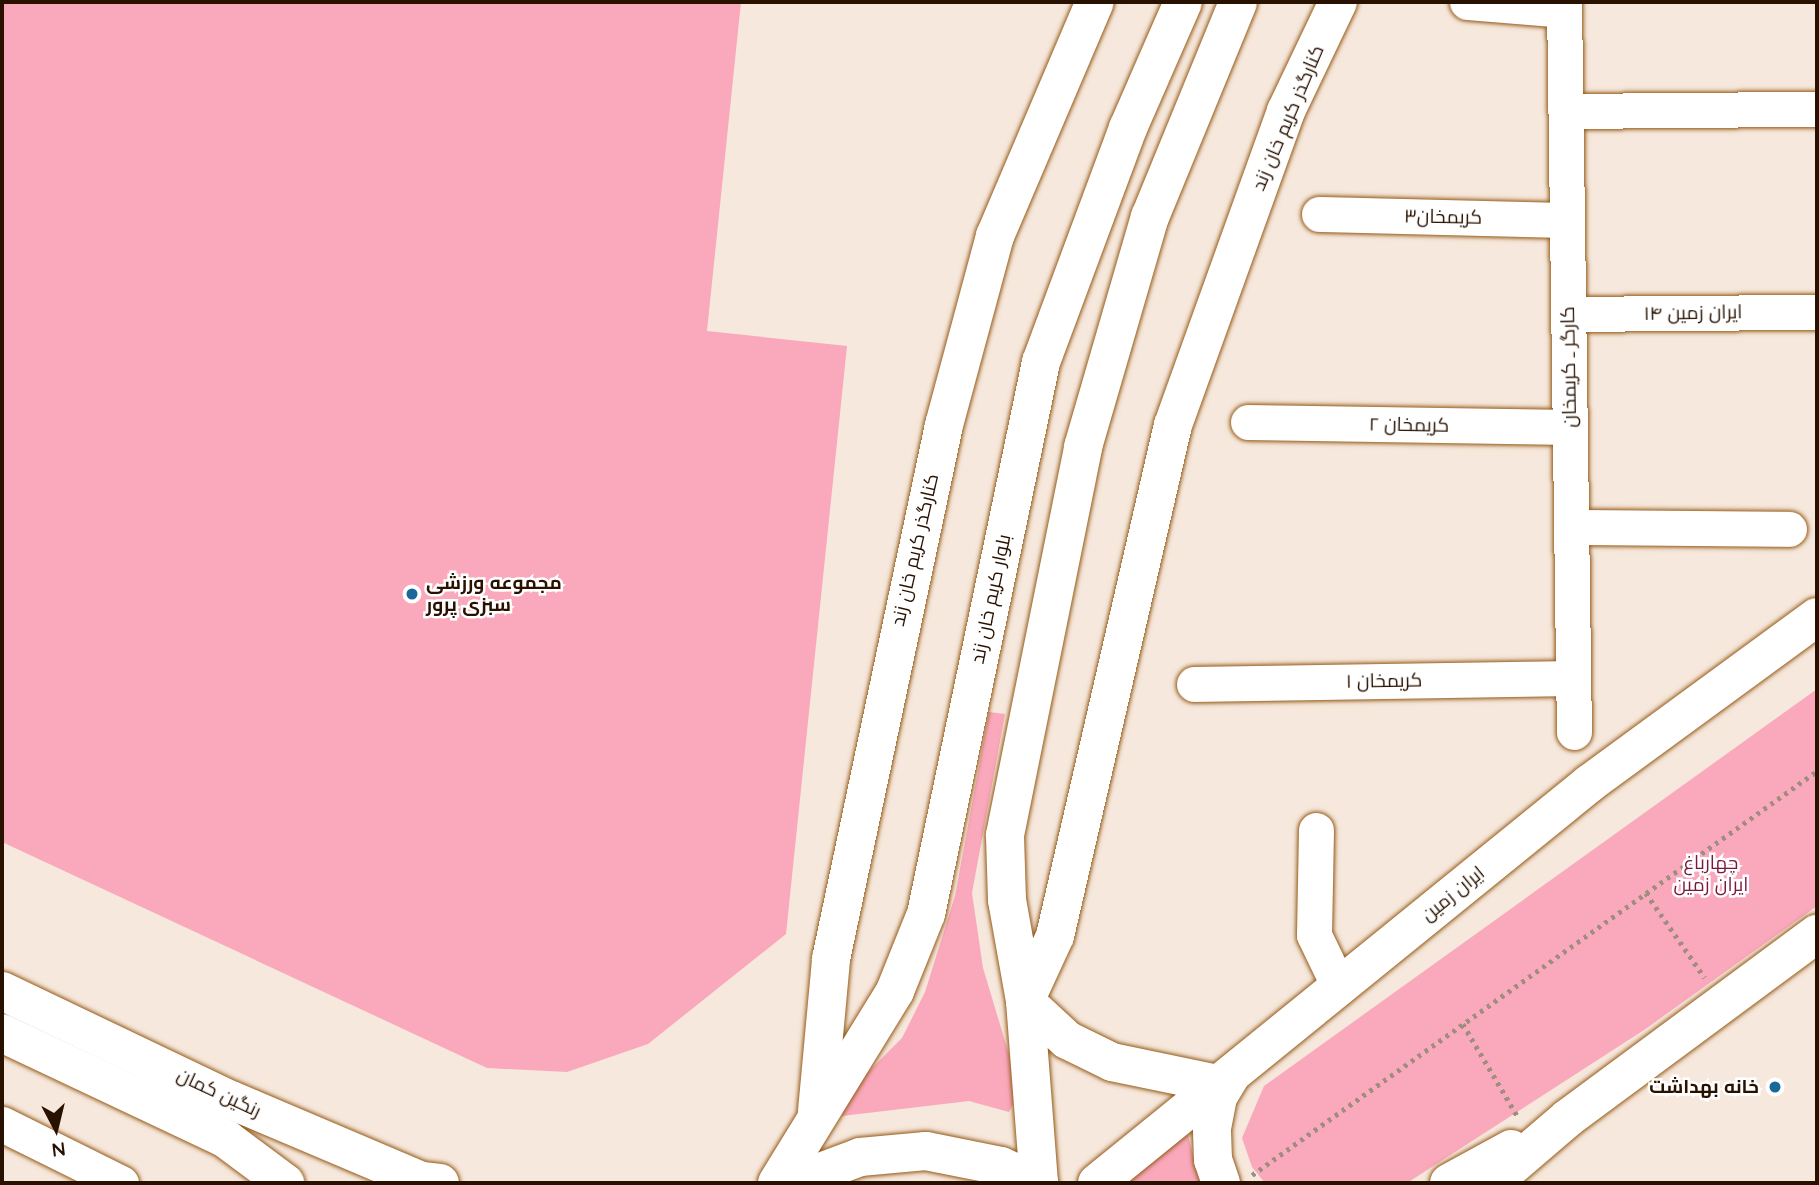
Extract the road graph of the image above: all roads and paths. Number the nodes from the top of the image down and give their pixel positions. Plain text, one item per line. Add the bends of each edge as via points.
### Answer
1 (1095, 2) edge
2 (1183, 2) edge
3 (1238, 2) edge
4 (1338, 2) edge
5 (1467, 2) edge
6 (1564, 6) edge
7 (1817, 109) edge
8 (1566, 111) junction
9 (1319, 215) dead end
10 (1567, 220) junction
11 (1817, 312) edge
12 (1569, 314) junction
13 (1248, 422) dead end
14 (1570, 427) junction
15 (1571, 527) junction
16 (1789, 529) dead end
17 (1817, 617) edge
18 (1573, 678) junction
19 (1194, 684) dead end
20 (1574, 732) dead end
21 (1817, 771) edge
22 (1316, 830) dead end
23 (1646, 893) junction
24 (1817, 934) edge
25 (1339, 987) junction
26 (2, 991) edge
27 (1024, 1001) junction
28 (1723, 1004) junction
29 (1463, 1024) junction
30 (2, 1033) edge
31 (1225, 1079) junction
32 (1568, 1118) junction
33 (816, 1120) junction
34 (2, 1124) edge
35 (1531, 1138) junction
36 (121, 1183) edge
37 (285, 1183) edge
38 (440, 1183) edge
39 (777, 1183) edge
40 (791, 1183) edge
41 (1039, 1183) edge
42 (1097, 1183) edge
43 (1221, 1183) edge
44 (1240, 1183) edge
45 (1449, 1183) edge
46 (1492, 1183) edge

1 - 33 main road, کنارگذر کریم خان زند via 995,236 944,425 831,959
2 - 33 main road, بلوار کریم خان زند via 1128,128 1041,362 926,914 895,991
3 - 27 main road via 1150,217 1083,447 1005,835 1007,900
4 - 27 main road, کنارگذر کریم خان زند via 1286,111 1173,425 1055,936
5 - 6 street
6 - 8 street, کارگر ـ کریمخان
7 - 8 street
8 - 10 street, کارگر ـ کریمخان
9 - 10 street, کریمخان۳
10 - 12 street, کارگر ـ کریمخان
11 - 12 street, ایران زمین ۱۴
12 - 14 street, کارگر ـ کریمخان
13 - 14 street, کریمخان ۲
14 - 15 street, کارگر ـ کریمخان
15 - 16 street
15 - 18 street, کارگر ـ کریمخان
17 - 25 main road, ایران زمین via 1590,783
18 - 19 street, کریمخان ۱
18 - 20 street, کارگر ـ کریمخان
21 - 23 path
22 - 25 street via 1314,936
23 - 28 path
23 - 29 path
24 - 28 main road
25 - 31 main road, ایران زمین
26 - 38 main road, رنگین کمان via 231,1100 422,1181
27 - 31 main road via 1067,1040 1112,1062
27 - 41 main road
28 - 32 main road
29 - 35 path
29 - 44 path
30 - 37 main road, رنگین کمان via 226,1139
31 - 42 main road, ایران زمین
31 - 43 main road via 1212,1128 1213,1160
32 - 35 main road
32 - 46 main road
33 - 39 main road, بلوار کریم خان زند
34 - 36 street
35 - 45 main road
40 - 41 main road via 860,1157 926,1151 1001,1166

